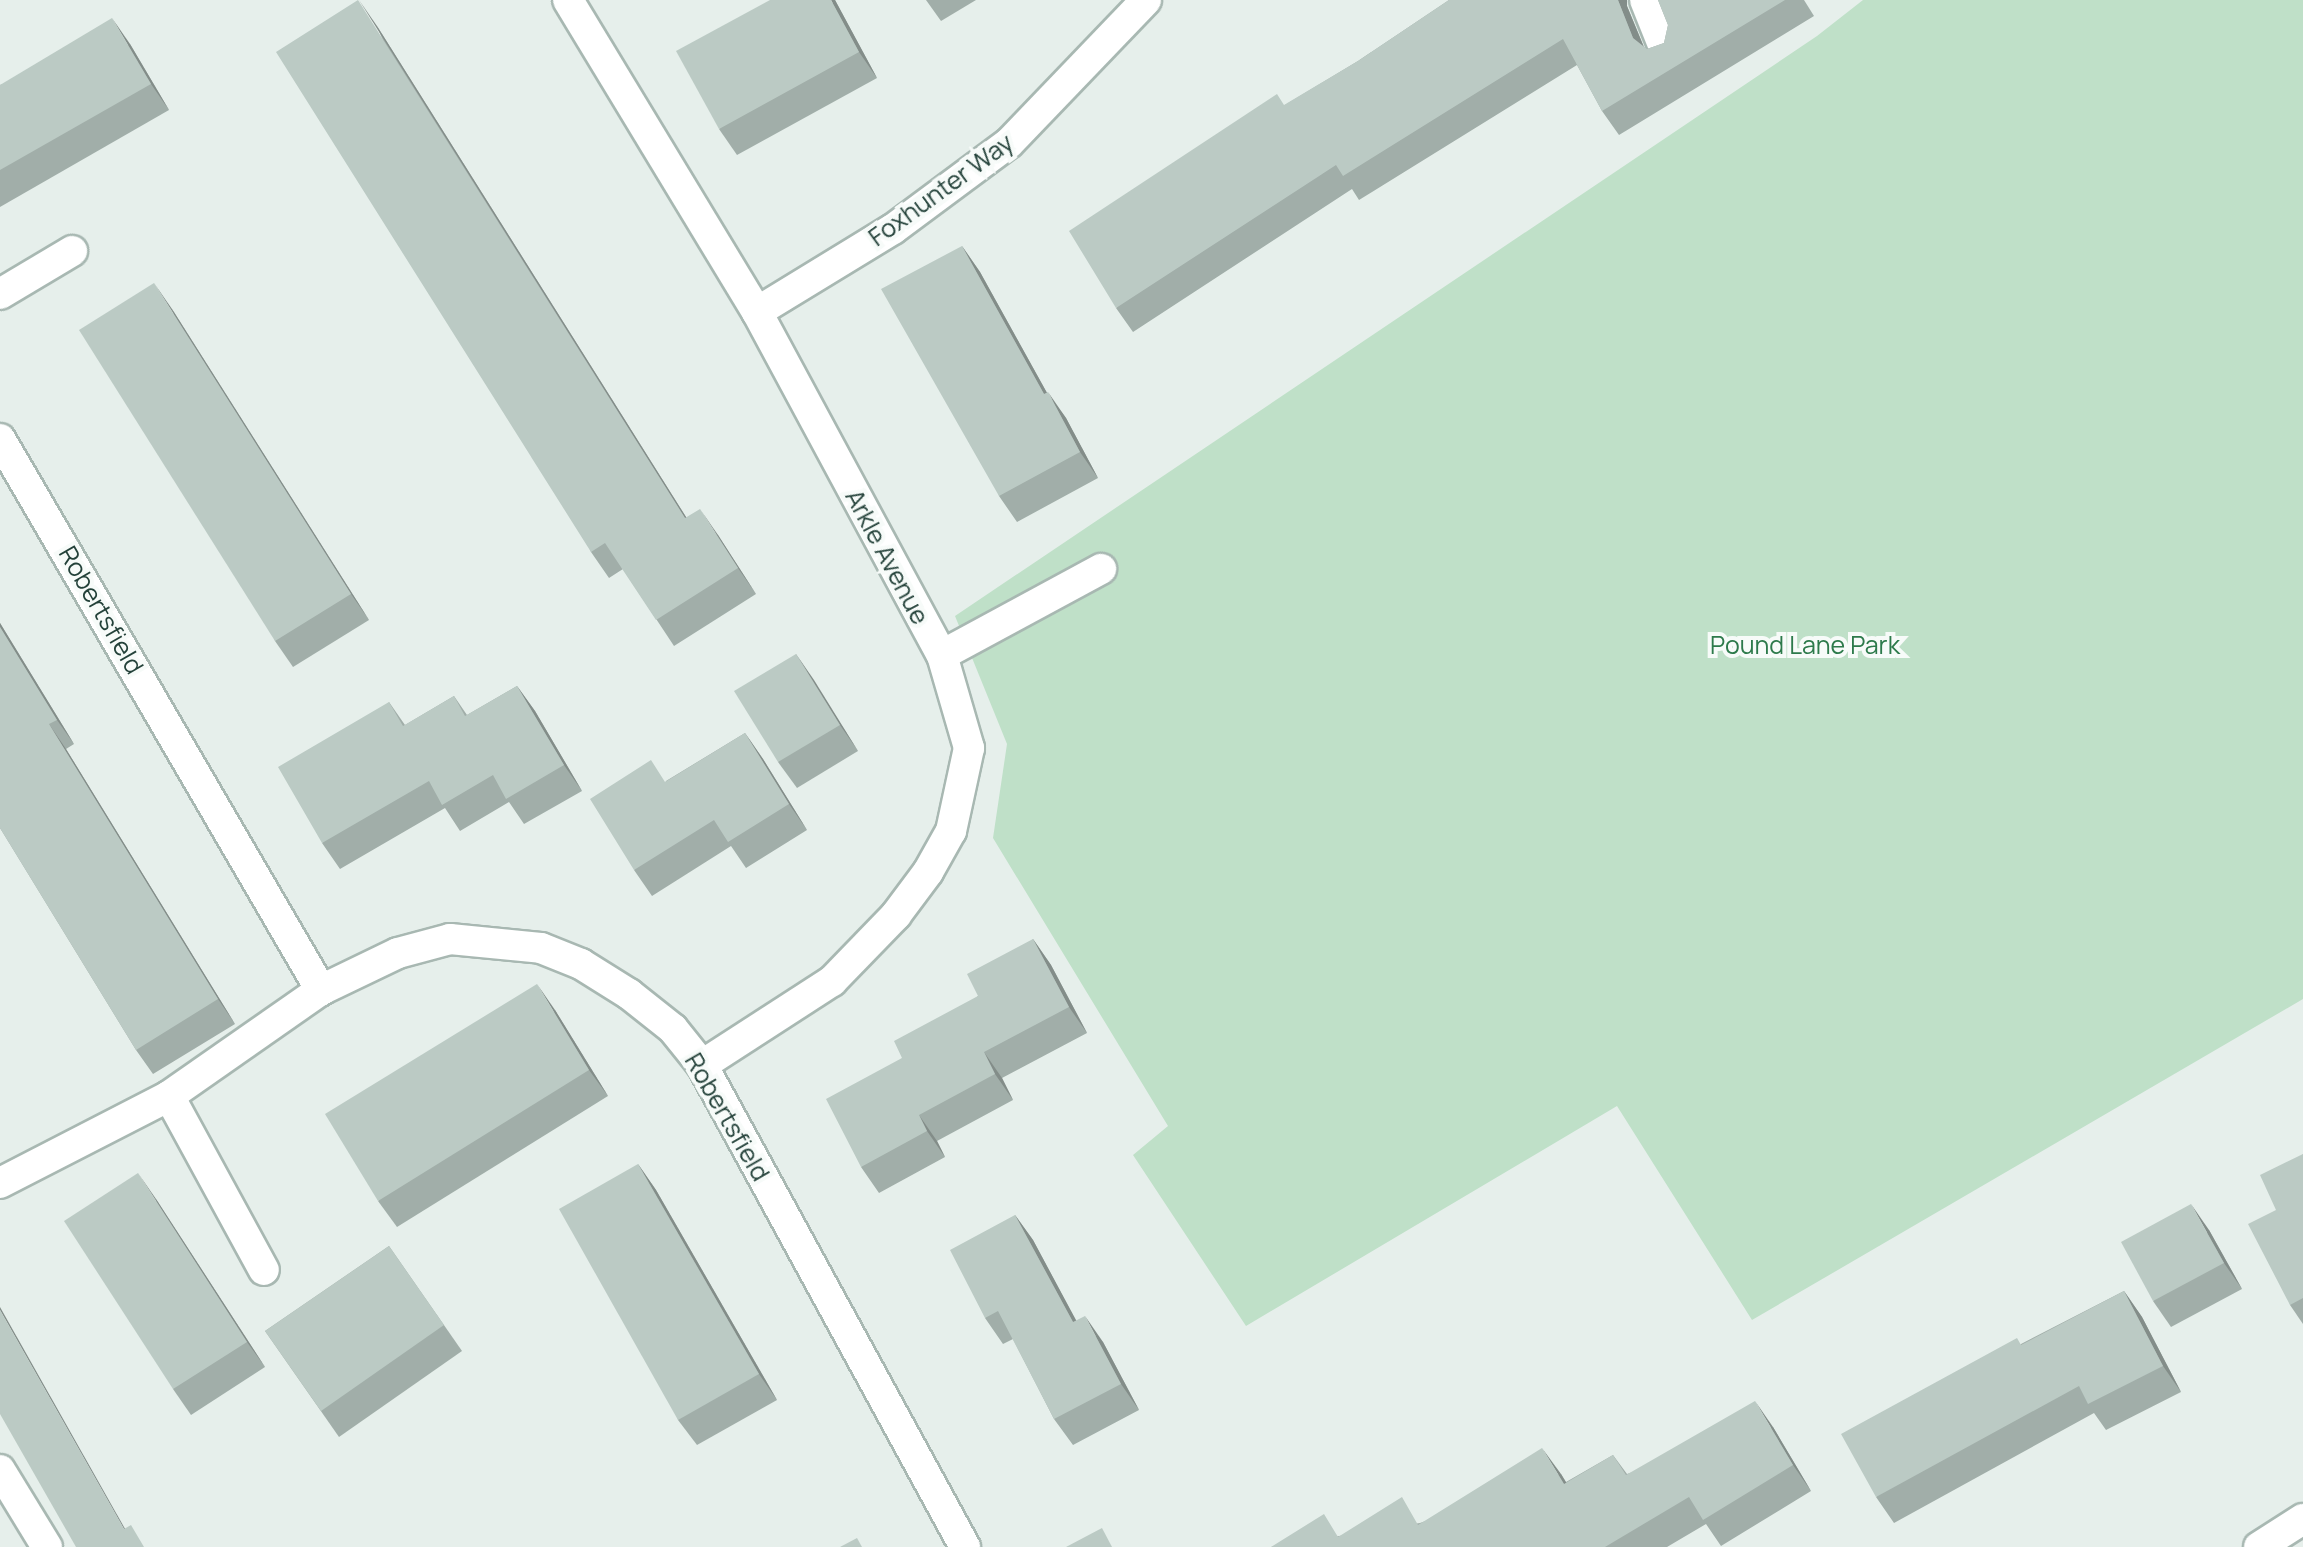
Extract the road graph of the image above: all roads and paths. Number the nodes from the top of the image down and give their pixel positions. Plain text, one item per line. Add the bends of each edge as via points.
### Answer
1 (568, 0) edge
2 (1146, 0) edge
3 (1644, 0) edge
4 (1667, 55) edge
5 (72, 251) dead end
6 (0, 294) edge
7 (758, 312) junction
8 (0, 438) edge
9 (1101, 568) dead end
10 (942, 654) junction
11 (321, 990) junction
12 (702, 1065) junction
13 (168, 1096) junction
14 (0, 1183) edge
15 (264, 1270) dead end
16 (0, 1470) edge
17 (2297, 1532) edge
18 (47, 1547) edge
19 (964, 1547) edge
20 (2259, 1547) edge

1 - 7 street, Arkle Avenue
2 - 7 street, Foxhunter Way via 1009,143 893,229
3 - 4 street
5 - 6 street
7 - 10 street, Arkle Avenue
8 - 11 street, Robertsfield
9 - 10 street
10 - 12 street, Arkle Avenue via 969,748 951,830 928,872 868,948 832,981
11 - 12 street, Robertsfield via 398,953 450,939 541,948 629,994 673,1029
11 - 13 street, Robertsfield
12 - 19 street, Robertsfield
13 - 14 street, Robertsfield
13 - 15 street
16 - 18 street
17 - 20 street

